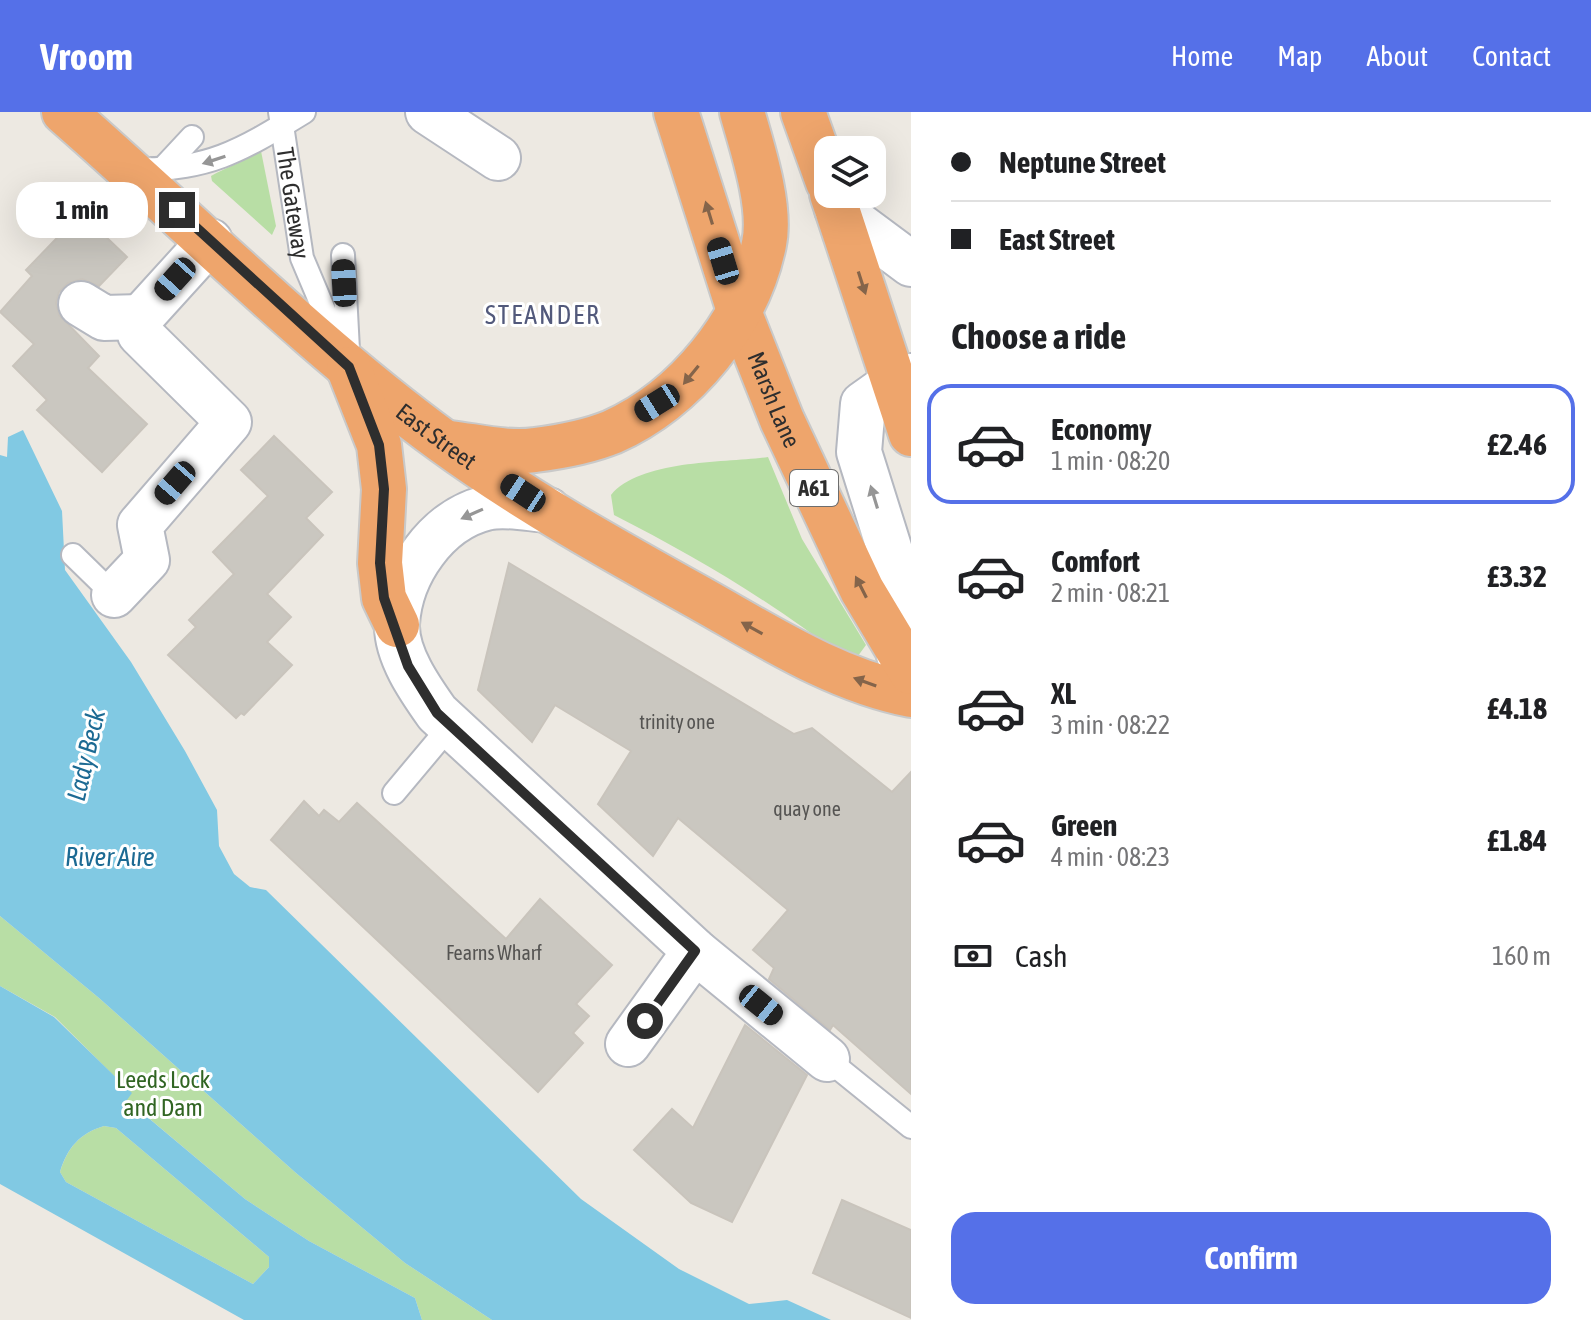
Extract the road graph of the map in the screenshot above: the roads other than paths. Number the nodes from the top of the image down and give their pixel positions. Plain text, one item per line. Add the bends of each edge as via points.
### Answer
1 (64, 112) edge
2 (304, 112) edge
3 (428, 112) edge
4 (676, 112) edge
5 (742, 112) edge
6 (803, 112) edge
7 (281, 118) edge
8 (192, 137) dead end
9 (814, 143) edge
10 (498, 158) dead end
11 (148, 167) junction
12 (837, 208) edge
13 (847, 208) edge
14 (210, 241) junction
15 (343, 255) dead end
16 (911, 264) edge
17 (81, 304) dead end
18 (740, 314) junction
19 (141, 317) junction
20 (349, 367) junction
21 (902, 379) edge
22 (911, 434) edge
23 (445, 443) junction
24 (548, 510) junction
25 (73, 555) dead end
26 (114, 595) joint
27 (397, 625) junction
28 (907, 674) edge
29 (451, 725) junction
30 (394, 793) dead end
31 (695, 951) junction
32 (628, 1044) dead end
33 (827, 1059) joint
34 (911, 1127) edge

1 - 11 highway, East Street
2 - 7 lane, The Gateway
3 - 10 street
18 -> 4 highway, Marsh Lane / A61
5 - 18 highway via 762,194 765,241
6 - 9 highway
7 -> 11 lane, The Gateway via 221,160 189,168
7 - 20 lane, The Gateway via 302,258
8 - 11 lane
11 - 14 highway, East Street
12 -> 21 highway
13 - 16 street
14 - 19 street
14 - 20 highway, East Street
15 - 20 lane
17 - 19 street via 104,318
18 -> 23 highway via 679,389 612,432 532,451
28 -> 18 highway, Marsh Lane / A61 via 786,429
19 - 26 street via 140,334 229,422 140,525 147,560
20 - 23 highway, East Street
20 - 27 highway via 379,445 384,489 380,563 384,598
21 - 22 highway
28 -> 21 street via 902,589 859,452 858,432 863,404
23 - 24 highway, East Street
24 -> 27 street via 488,507 450,524 430,541 417,563
28 -> 24 highway, East Street via 888,690 820,665
25 - 26 lane
27 - 29 street via 420,690
29 - 30 lane
29 - 31 street
31 - 32 street
31 - 33 street
33 - 34 lane

